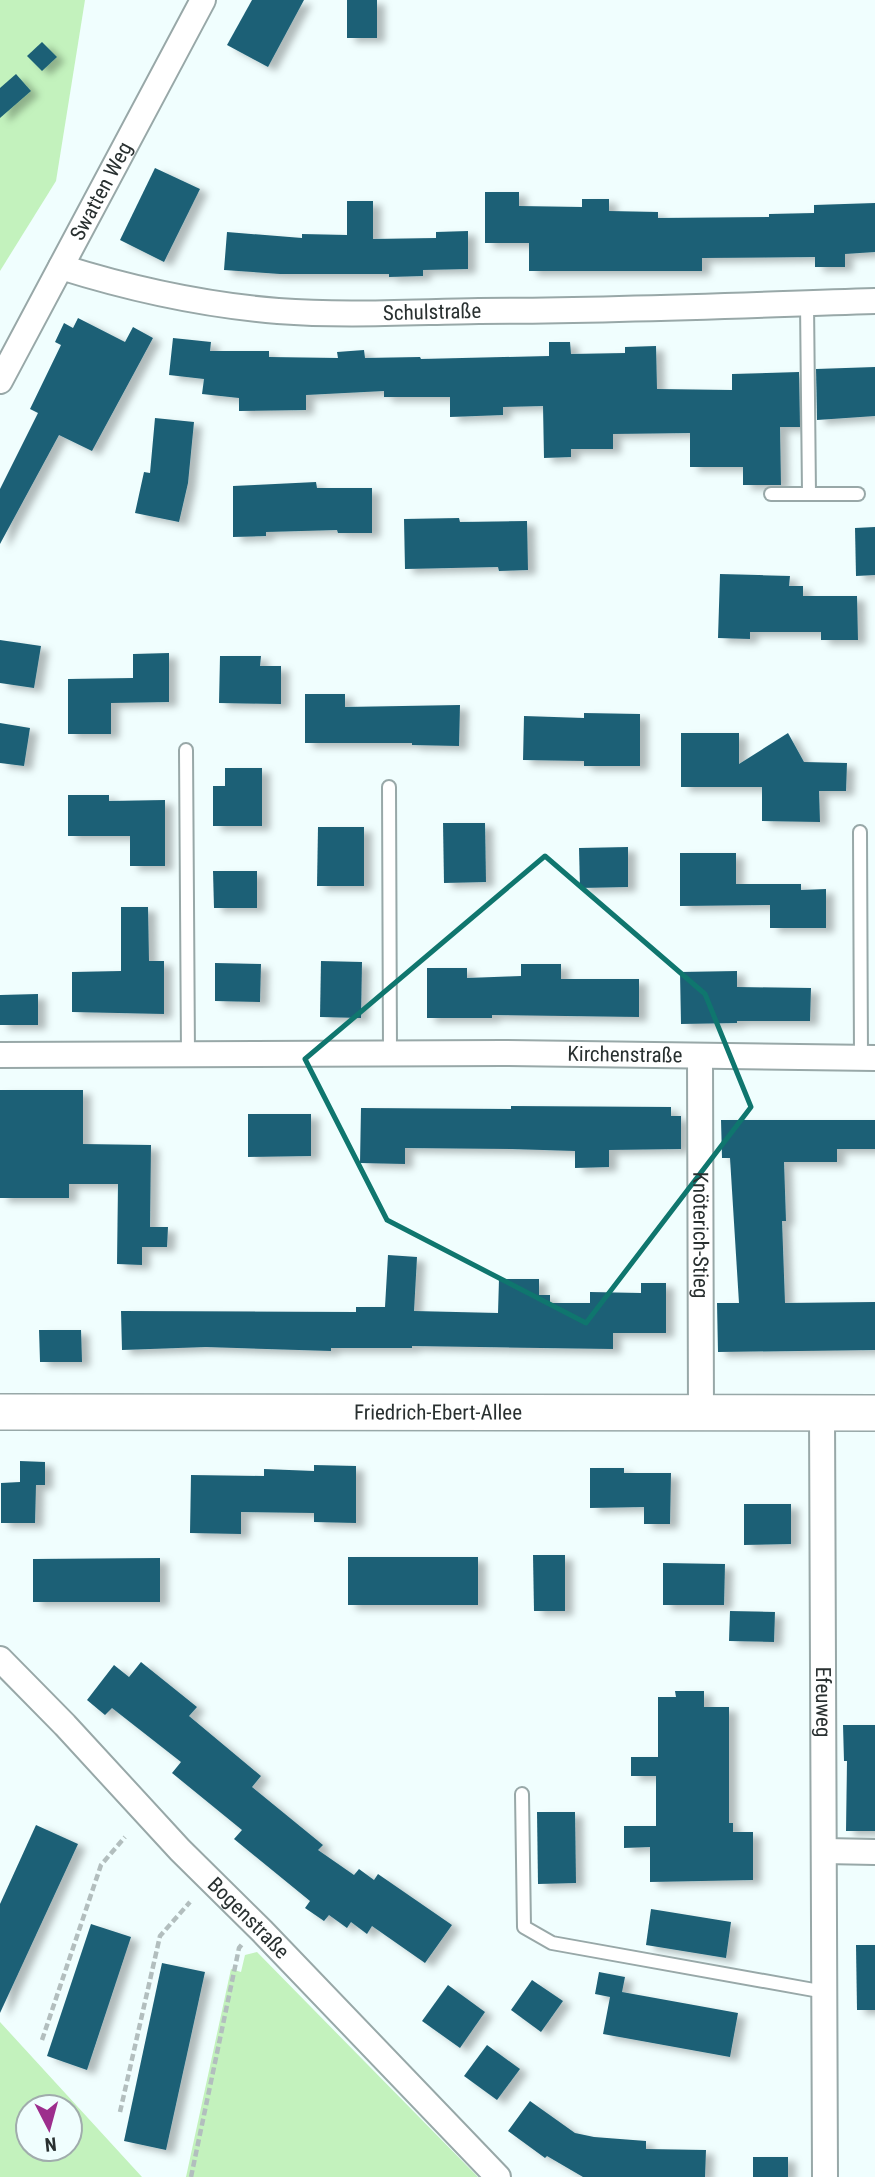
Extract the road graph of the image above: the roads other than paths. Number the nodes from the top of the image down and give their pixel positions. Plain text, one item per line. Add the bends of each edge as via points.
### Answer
1 (203, 0) edge
2 (61, 267) junction
3 (875, 301) edge
4 (807, 303) junction
5 (0, 381) edge
6 (771, 494) dead end
7 (809, 494) junction
8 (858, 494) dead end
9 (186, 750) dead end
10 (389, 787) dead end
11 (860, 832) dead end
12 (390, 1053) junction
13 (0, 1055) edge
14 (188, 1055) junction
15 (700, 1057) junction
16 (868, 1058) edge
17 (0, 1412) edge
18 (822, 1413) junction
19 (875, 1413) edge
20 (701, 1414) junction
21 (0, 1659) edge
22 (522, 1794) dead end
23 (825, 1851) junction
24 (875, 1852) edge
25 (825, 1992) junction
26 (498, 2177) edge
27 (825, 2177) edge

1 - 2 street, Swatten Weg
2 - 4 street, Schulstraße via 152,292 278,311 610,310
2 - 5 street, Swatten Weg
3 - 4 street, Schulstraße
4 - 7 lane
6 - 7 lane
7 - 8 lane
9 - 14 lane
10 - 12 lane
11 - 16 lane, Kirchenstraße
12 - 14 street, Kirchenstraße
12 - 15 street, Kirchenstraße
13 - 14 street, Kirchenstraße
15 - 16 street, Kirchenstraße
15 - 20 street, Knöterich-Stieg
17 - 20 street, Friedrich-Ebert-Allee
18 - 19 street, Friedrich-Ebert-Allee
18 - 20 street, Friedrich-Ebert-Allee
18 - 23 street, Efeuweg
21 - 26 street, Bogenstraße
22 - 25 lane via 524,1927 552,1943
23 - 24 street
23 - 25 street, Efeuweg
25 - 27 street, Efeuweg

